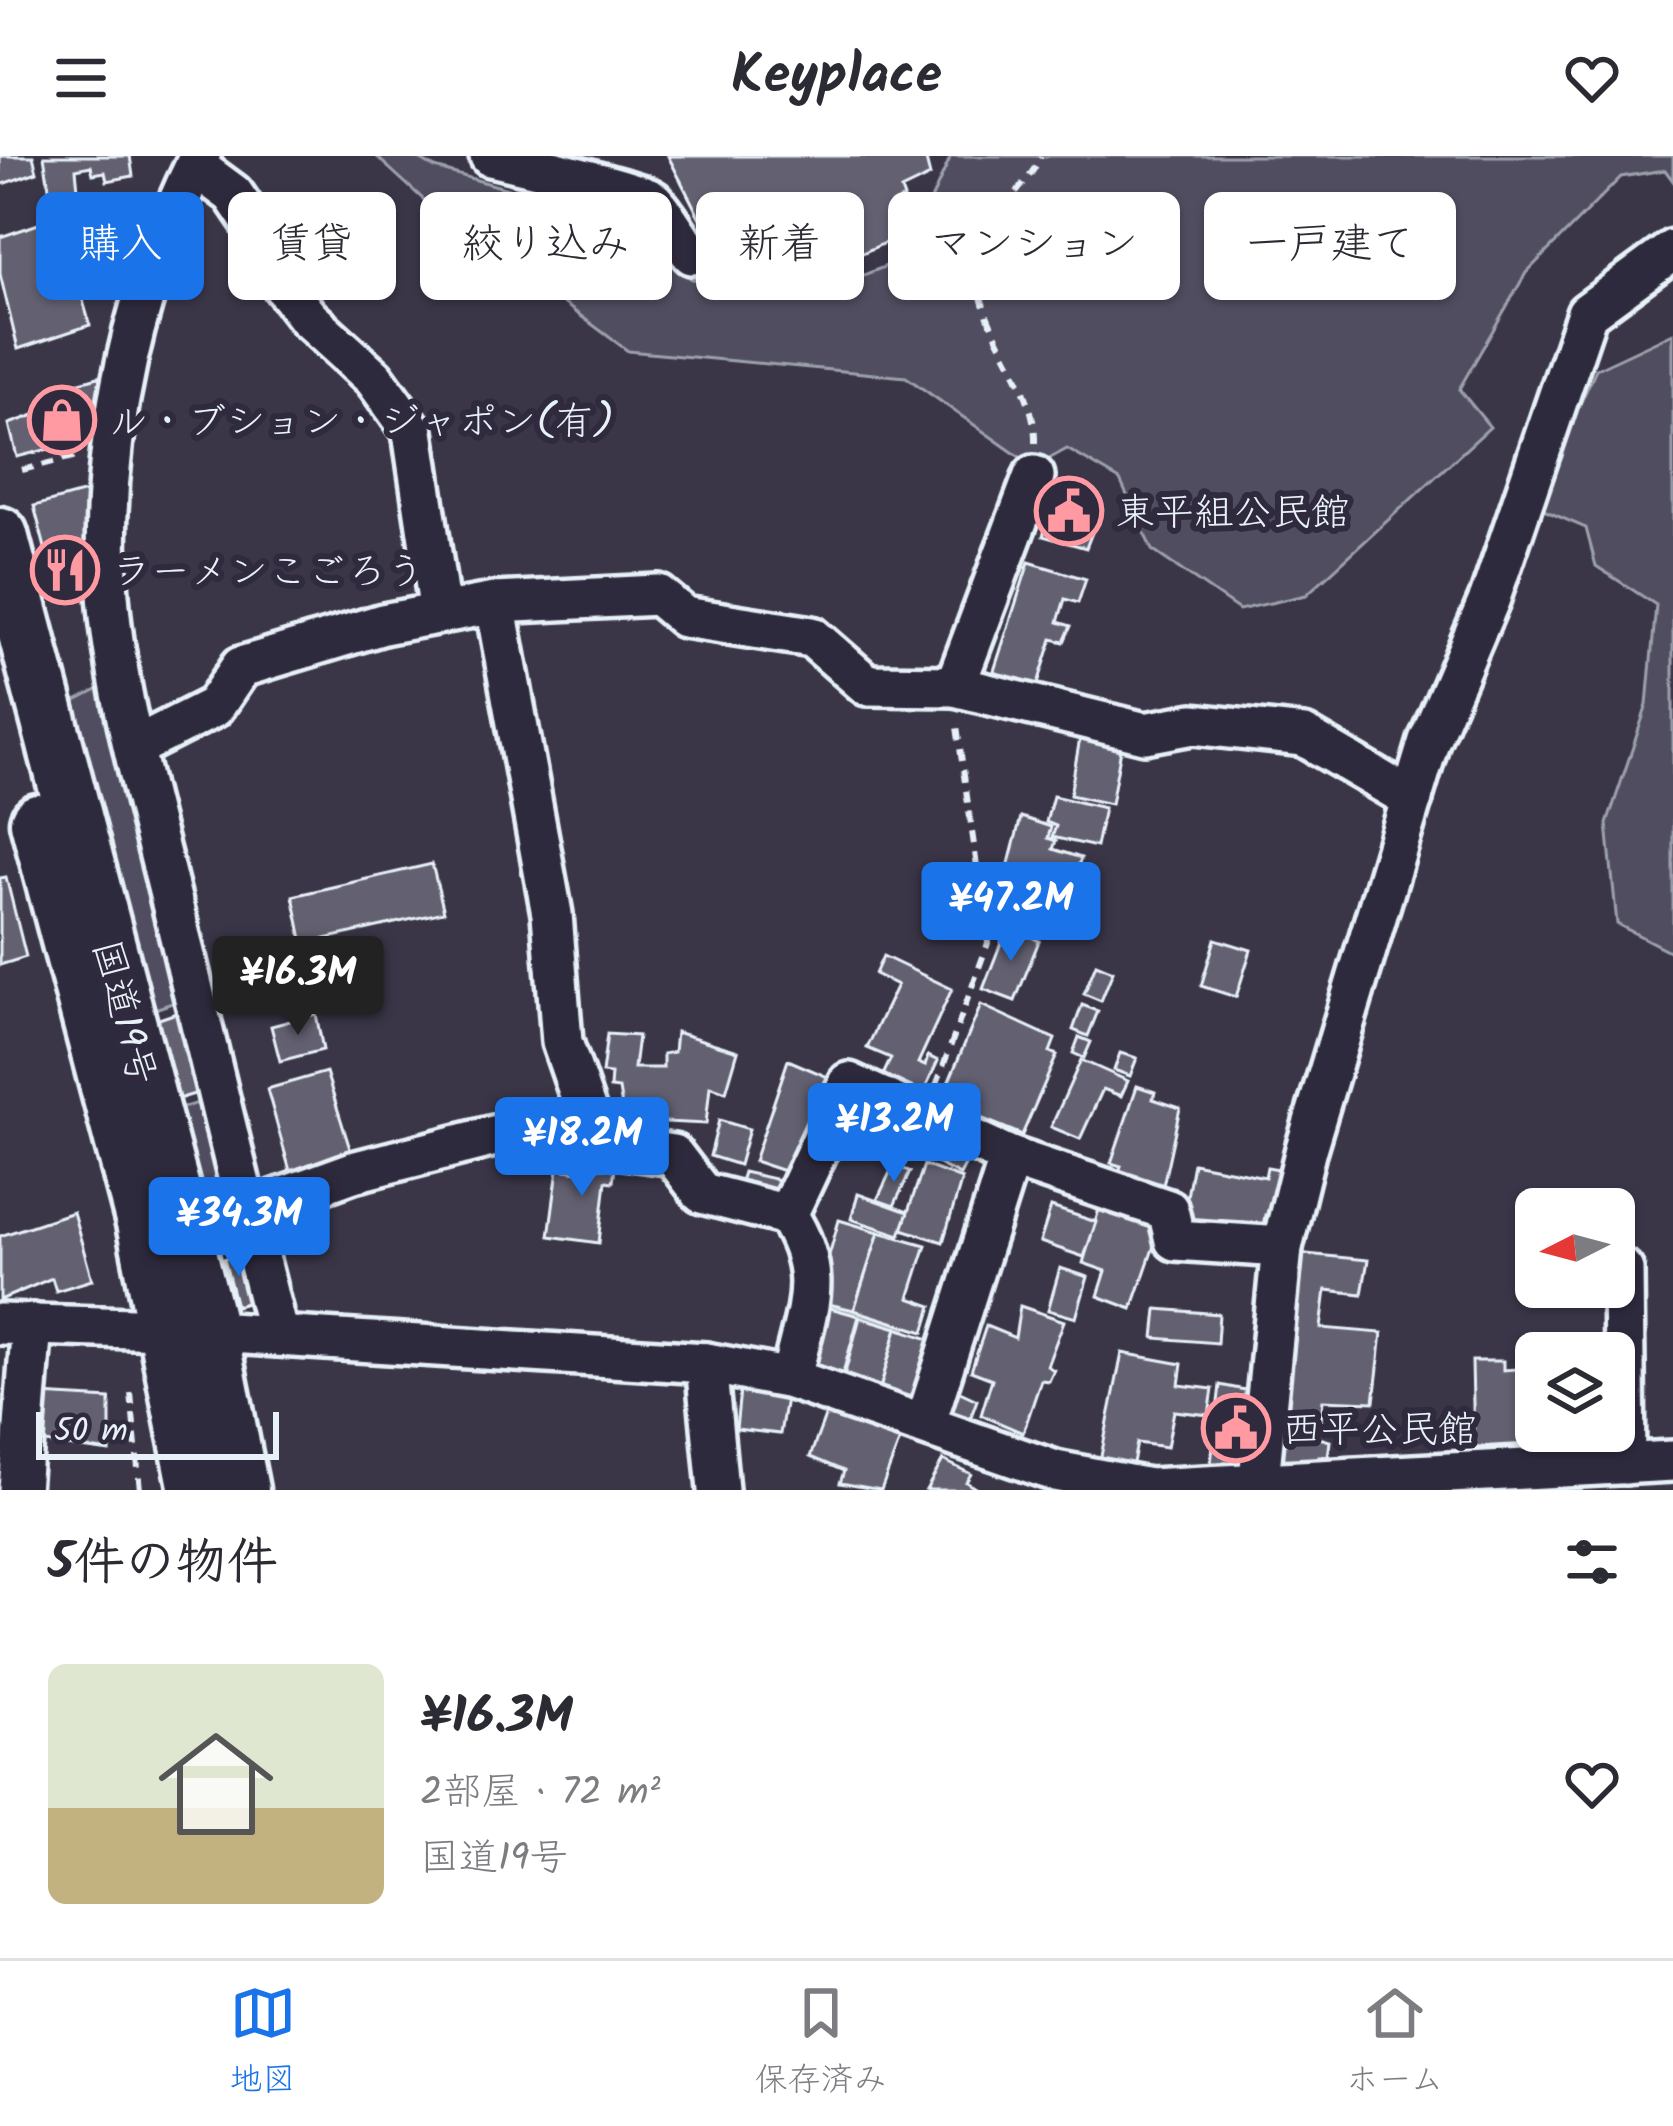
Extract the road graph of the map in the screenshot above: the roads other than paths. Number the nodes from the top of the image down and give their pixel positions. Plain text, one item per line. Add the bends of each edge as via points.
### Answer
1 (490, 156) edge
2 (197, 161) edge
3 (603, 171) edge
4 (1673, 250) edge
5 (692, 254) dead end
6 (1034, 476) road end
7 (0, 536) edge
8 (494, 603) junction
9 (440, 613) junction
10 (0, 682) edge
11 (955, 686) junction
12 (135, 747) junction
13 (1412, 799) junction
14 (598, 1146) junction
15 (1010, 1156) junction
16 (246, 1211) junction
17 (788, 1215) junction
18 (1282, 1247) junction
19 (1623, 1308) edge
20 (16, 1324) edge
21 (188, 1331) junction
22 (278, 1336) junction
23 (706, 1363) junction
24 (791, 1379) junction
25 (925, 1425) junction
26 (1673, 1462) edge
27 (1625, 1464) junction
28 (1258, 1486) edge
29 (19, 1490) edge
30 (197, 1490) edge
31 (241, 1490) edge
32 (718, 1490) edge

1 - 3 street
2 - 9 street via 233,194 264,261 308,318 374,378 413,432
2 - 12 street via 140,308 111,447 107,584
3 - 5 street via 651,199
4 - 13 street via 1587,313
6 - 11 street
7 - 21 highway, 国道19号
8 - 9 street
8 - 11 street via 658,595 684,617 812,637 867,685
8 - 14 street via 552,914 562,1042
9 - 12 street via 241,668 214,707
10 - 21 highway, 国道19号 via 144,1223
11 - 13 street via 1145,733 1193,724 1304,736
12 - 16 street
13 - 18 street
14 - 16 street via 510,1132 353,1172
14 - 17 street via 674,1156 702,1193
15 - 17 street via 849,1083
15 - 18 street via 1168,1210 1175,1240
15 - 25 street
16 - 22 street
17 - 24 street via 808,1246 813,1299
18 - 28 street
19 - 27 street
20 - 21 street
20 - 29 street
21 - 22 street
21 - 30 highway, 国道19号
21 - 31 highway, 国道19号
22 - 23 street
23 - 24 street
23 - 32 street
24 - 25 street
25 - 28 street via 1055,1471 1149,1490
26 - 27 street
27 - 28 street

